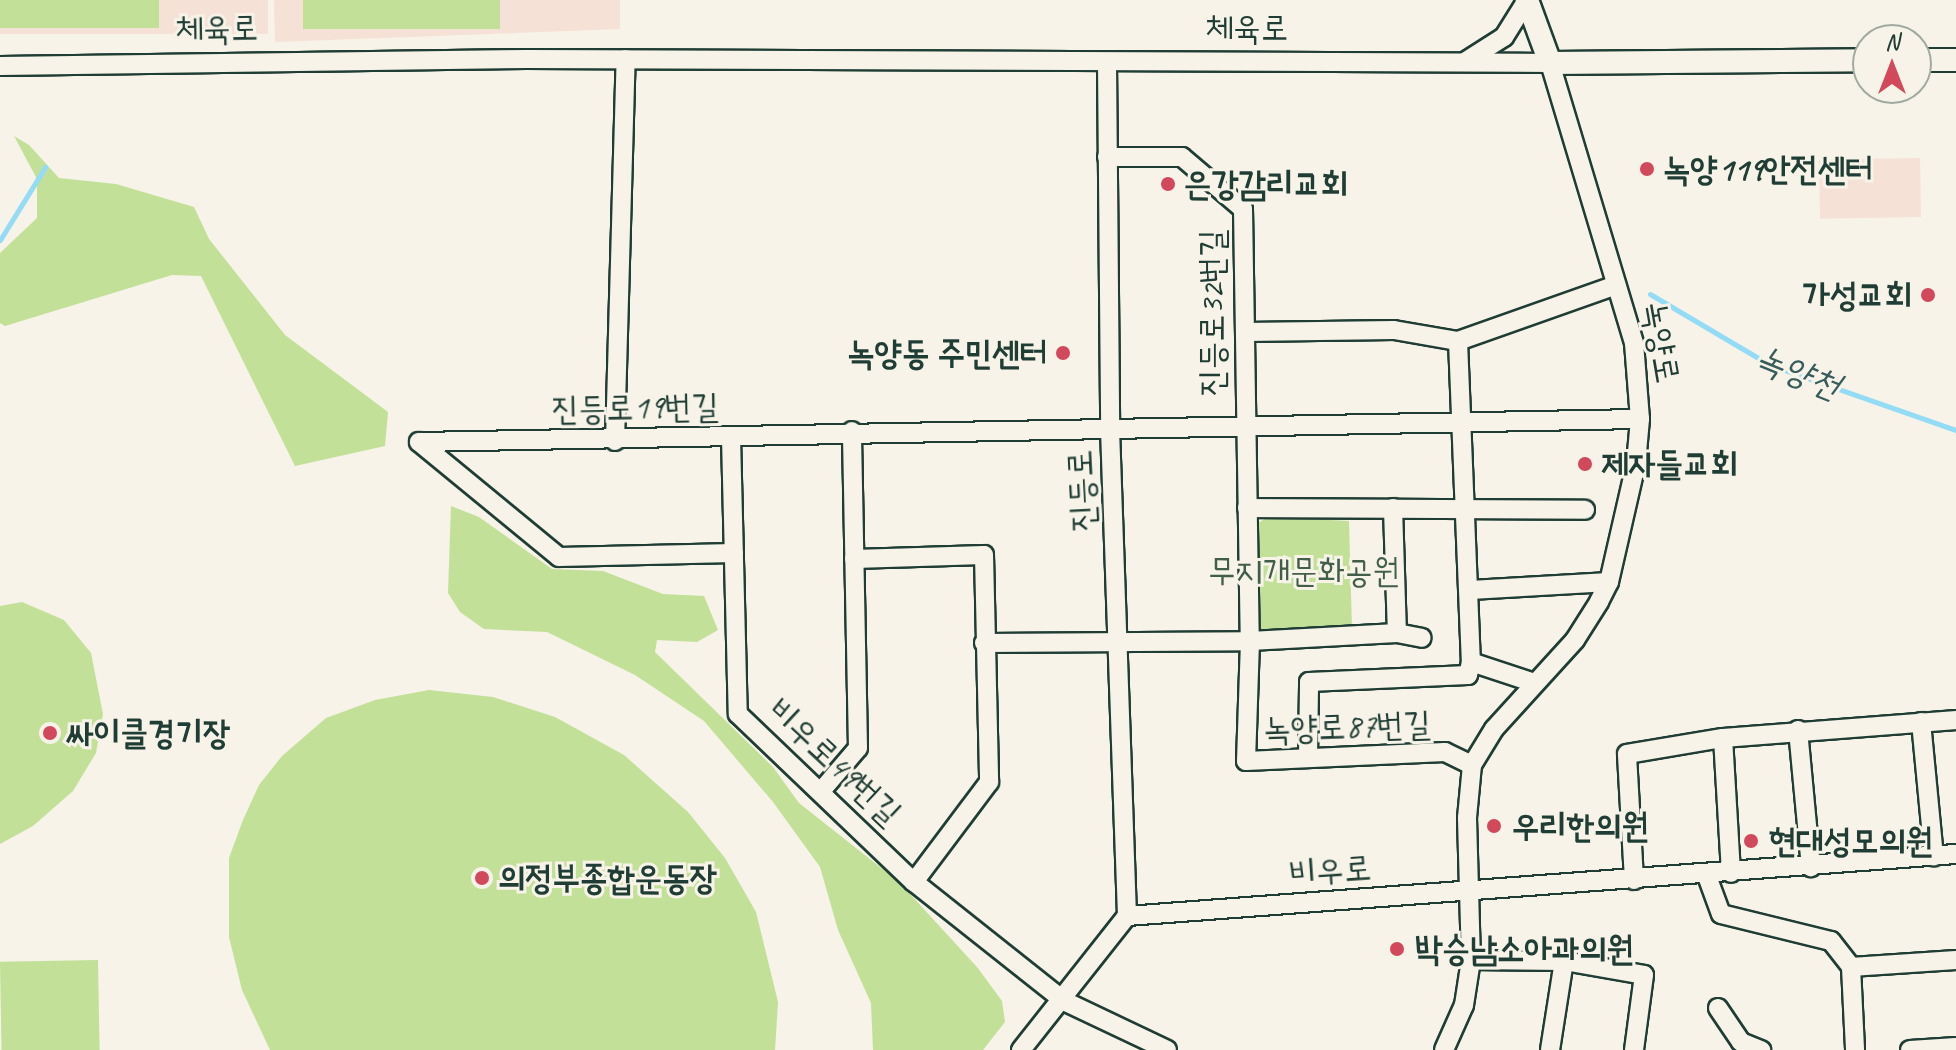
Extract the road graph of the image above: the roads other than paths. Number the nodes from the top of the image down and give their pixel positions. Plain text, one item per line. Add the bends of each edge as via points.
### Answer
1 (1527, 0) edge
2 (626, 59) junction
3 (1852, 60) edge
4 (1932, 60) edge
5 (1956, 60) edge
6 (1107, 62) junction
7 (1550, 63) junction
8 (1460, 64) junction
9 (0, 66) edge
10 (1107, 157) junction
11 (1616, 285) junction
12 (1245, 332) junction
13 (1458, 341) junction
14 (1640, 419) junction
15 (1460, 425) junction
16 (1245, 428) junction
17 (1110, 429) junction
18 (852, 431) junction
19 (731, 437) junction
20 (615, 441) junction
21 (1247, 508) junction
22 (1393, 508) junction
23 (1465, 508) junction
24 (1585, 510) dead end
25 (734, 553) junction
26 (854, 559) junction
27 (1609, 582) junction
28 (1471, 590) junction
29 (1397, 633) junction
30 (1422, 638) dead end
31 (1120, 640) junction
32 (1250, 641) junction
33 (984, 643) junction
34 (1471, 662) junction
35 (1535, 683) junction
36 (1956, 720) edge
37 (1921, 722) junction
38 (1798, 730) junction
39 (1723, 738) junction
40 (1308, 758) junction
41 (1472, 765) junction
42 (822, 790) junction
43 (1956, 854) edge
44 (1934, 856) junction
45 (1811, 867) junction
46 (1731, 873) junction
47 (1707, 876) junction
48 (1634, 880) junction
49 (914, 882) junction
50 (1470, 892) junction
51 (1127, 916) junction
52 (1471, 960) junction
53 (1956, 960) edge
54 (1564, 961) junction
55 (1851, 967) junction
56 (1064, 1001) junction
57 (1718, 1008) dead end
58 (1956, 1047) edge
59 (1021, 1050) edge
60 (1167, 1050) edge
61 (1444, 1050) edge
62 (1550, 1050) edge
63 (1634, 1050) edge
64 (1761, 1050) edge
65 (1855, 1050) edge
66 (1910, 1050) edge

1 - 7 street, 녹양로
1 - 8 street via 1504,37
2 - 6 street, 체육로
2 - 9 street, 체육로
2 - 20 street
3 - 7 street, 체육로
4 - 5 street
6 - 8 street, 체육로
6 - 10 street, 진등로
7 - 8 street, 체육로
7 - 11 street, 녹양로
10 - 12 street, 진등로32번길 via 1182,157 1243,209
10 - 17 street, 진등로
11 - 13 street
11 - 14 street, 녹양로 via 1634,343
12 - 13 street via 1394,330
12 - 16 street, 진등로32번길
13 - 15 street
14 - 15 street, 진등로19번길
14 - 27 street, 녹양로 via 1632,487
15 - 16 street, 진등로19번길
15 - 23 street
16 - 17 street, 진등로19번길
16 - 21 street, 녹양로87번길
17 - 18 street, 진등로19번길
17 - 31 street, 진등로
18 - 19 street, 진등로19번길
18 - 26 street
19 - 20 street, 진등로19번길
19 - 25 street, 비우로49번길
20 - 25 street, 진등로19번길 via 419,442 559,557
21 - 22 street
21 - 32 street, 녹양로87번길
22 - 23 street
22 - 29 street
23 - 24 street
23 - 28 street
25 - 42 street, 비우로49번길 via 738,714
26 - 33 street via 984,555
26 - 42 street via 858,748
27 - 28 street
27 - 35 street, 녹양로 via 1575,640
28 - 34 street
29 - 30 street
29 - 32 street
31 - 32 street
31 - 33 street
31 - 51 street, 진등로
32 - 40 street, 녹양로87번길 via 1246,761
33 - 49 street via 989,782
34 - 35 street
34 - 40 street via 1468,675 1309,682
35 - 41 street, 녹양로 via 1494,729
36 - 37 street
37 - 38 street
37 - 44 street
38 - 39 street
38 - 45 street
39 - 46 street
39 - 48 street via 1627,754
40 - 41 street, 녹양로87번길 via 1445,752
41 - 50 street, 녹양로 via 1467,818
42 - 49 street, 비우로49번길
43 - 44 street, 비우로
44 - 45 street, 비우로
45 - 46 street, 비우로
46 - 47 street, 비우로
47 - 48 street, 비우로
47 - 55 street via 1721,914 1820,935
48 - 50 street, 비우로
49 - 56 street, 비우로49번길
50 - 51 street, 비우로
50 - 52 street, 녹양로
51 - 56 street
52 - 54 street
52 - 61 street, 녹양로 via 1464,1005
53 - 55 street
54 - 62 street
54 - 63 street via 1644,975
55 - 65 street
56 - 59 street
56 - 60 street
57 - 64 street via 1741,1042
58 - 66 street

